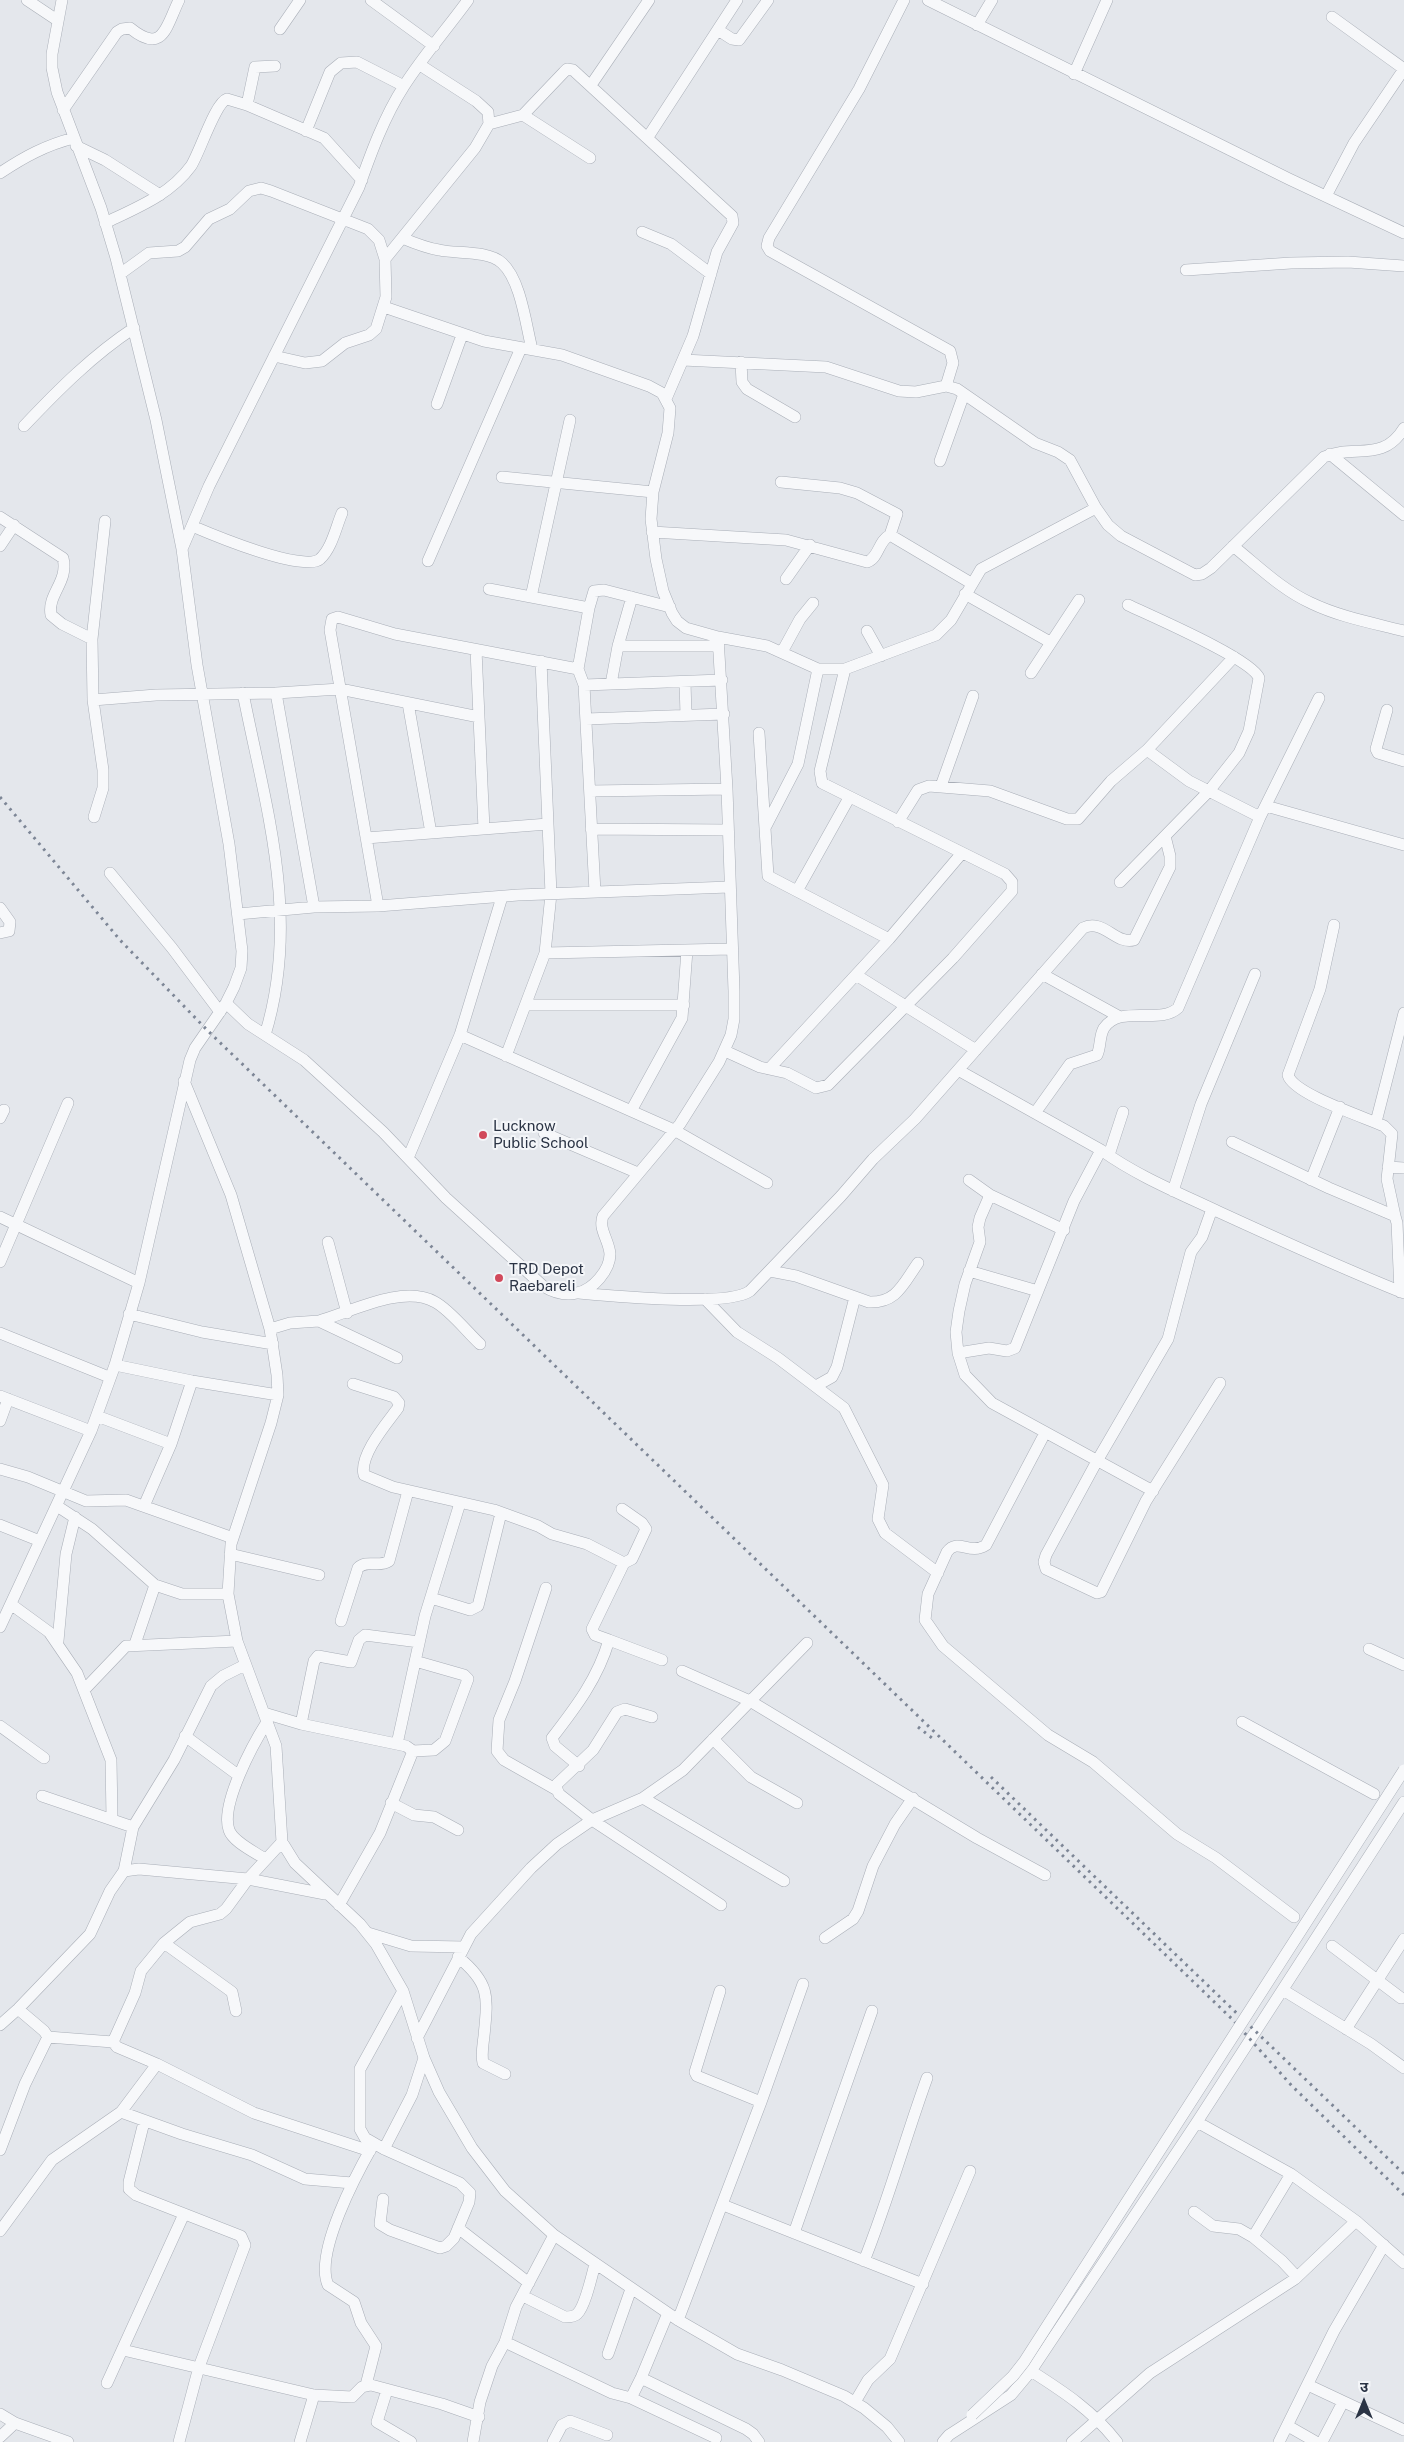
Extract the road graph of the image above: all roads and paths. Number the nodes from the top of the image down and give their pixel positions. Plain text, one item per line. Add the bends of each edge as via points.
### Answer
1 (27, 0) edge
2 (62, 0) edge
3 (179, 0) edge
4 (300, 0) edge
5 (371, 0) edge
6 (468, 0) edge
7 (649, 0) edge
8 (737, 0) edge
9 (768, 0) edge
10 (904, 0) edge
11 (928, 0) edge
12 (992, 0) edge
13 (1107, 0) edge
14 (1332, 17) dead end
15 (57, 20) junction
16 (977, 25) junction
17 (280, 29) dead end
18 (718, 30) junction
19 (434, 46) junction
20 (420, 65) junction
21 (275, 66) dead end
22 (1404, 69) edge
23 (1074, 74) junction
24 (591, 85) junction
25 (404, 86) junction
26 (247, 105) junction
27 (63, 110) junction
28 (523, 115) junction
29 (489, 124) junction
30 (306, 131) junction
31 (648, 138) junction
32 (75, 142) junction
33 (590, 158) dead end
34 (0, 173) edge
35 (362, 180) junction
36 (160, 195) junction
37 (1326, 196) junction
38 (343, 220) junction
39 (105, 223) junction
40 (642, 232) dead end
41 (1404, 233) edge
42 (402, 238) junction
43 (385, 259) junction
44 (1404, 266) edge
45 (1186, 270) dead end
46 (120, 274) junction
47 (711, 274) junction
48 (384, 307) junction
49 (134, 328) junction
50 (462, 335) junction
51 (526, 349) junction
52 (274, 356) junction
53 (683, 360) junction
54 (741, 362) junction
55 (946, 386) junction
56 (964, 394) junction
57 (666, 399) junction
58 (437, 404) dead end
59 (795, 417) dead end
60 (570, 420) dead end
61 (24, 426) dead end
62 (1404, 428) edge
63 (1330, 454) junction
64 (940, 461) dead end
65 (502, 477) dead end
66 (781, 482) dead end
67 (556, 483) junction
68 (653, 492) junction
69 (1096, 508) junction
70 (342, 513) dead end
71 (1404, 515) edge
72 (0, 517) edge
73 (105, 521) dead end
74 (14, 525) junction
75 (192, 526) junction
76 (652, 532) junction
77 (890, 535) junction
78 (810, 545) junction
79 (0, 546) edge
80 (1233, 546) junction
81 (182, 549) junction
82 (428, 561) dead end
83 (786, 579) dead end
84 (971, 583) junction
85 (489, 589) dead end
86 (965, 594) junction
87 (531, 597) junction
88 (632, 597) junction
89 (1080, 600) dead end
90 (813, 603) dead end
91 (1128, 605) dead end
92 (670, 606) junction
93 (589, 608) junction
94 (867, 631) dead end
95 (1404, 631) edge
96 (92, 639) junction
97 (719, 642) junction
98 (1050, 642) junction
99 (618, 646) junction
100 (476, 650) junction
101 (782, 652) junction
102 (881, 656) junction
103 (1234, 656) junction
104 (541, 661) junction
105 (578, 669) junction
106 (818, 669) junction
107 (845, 669) junction
108 (1031, 673) dead end
109 (722, 680) junction
110 (685, 682) junction
111 (611, 684) junction
112 (584, 685) junction
113 (340, 689) junction
114 (276, 693) junction
115 (202, 694) junction
116 (243, 694) junction
117 (973, 696) dead end
118 (1319, 698) dead end
119 (93, 700) junction
120 (408, 703) junction
121 (1387, 710) dead end
122 (724, 714) junction
123 (686, 715) junction
124 (479, 717) junction
125 (586, 719) junction
126 (759, 733) dead end
127 (1147, 750) junction
128 (1404, 761) edge
129 (941, 786) junction
130 (727, 788) junction
131 (590, 791) junction
132 (1209, 791) junction
133 (849, 798) junction
134 (1263, 811) junction
135 (94, 817) dead end
136 (898, 822) junction
137 (548, 824) junction
138 (766, 826) junction
139 (484, 829) junction
140 (591, 829) junction
141 (728, 830) junction
142 (432, 833) junction
143 (1165, 836) junction
144 (366, 838) junction
145 (1404, 845) edge
146 (962, 853) junction
147 (110, 873) dead end
148 (1120, 882) dead end
149 (729, 887) junction
150 (797, 891) junction
151 (595, 892) junction
152 (551, 894) junction
153 (502, 897) junction
154 (378, 906) junction
155 (0, 908) edge
156 (314, 908) junction
157 (282, 910) junction
158 (238, 914) junction
159 (1334, 925) dead end
160 (6, 928) edge
161 (889, 939) junction
162 (732, 949) junction
163 (687, 950) junction
164 (545, 953) junction
165 (1042, 974) junction
166 (1255, 974) dead end
167 (856, 975) junction
168 (526, 1005) junction
169 (684, 1005) junction
170 (905, 1007) junction
171 (223, 1008) junction
172 (1404, 1013) edge
173 (1120, 1018) junction
174 (265, 1036) junction
175 (460, 1036) junction
176 (976, 1050) junction
177 (725, 1051) junction
178 (506, 1056) junction
179 (769, 1069) junction
180 (958, 1070) junction
181 (184, 1081) junction
182 (68, 1103) dead end
183 (1340, 1107) junction
184 (631, 1111) junction
185 (1123, 1112) dead end
186 (1035, 1113) junction
187 (1376, 1122) junction
188 (674, 1130) junction
189 (1404, 1131) edge
190 (544, 1133) dead end
191 (1392, 1134) junction
192 (1232, 1142) dead end
193 (1105, 1153) junction
194 (408, 1158) junction
195 (1388, 1167) junction
196 (1404, 1168) edge
197 (638, 1173) junction
198 (969, 1180) dead end
199 (1311, 1180) junction
200 (768, 1183) dead end
201 (1173, 1190) junction
202 (990, 1195) junction
203 (1212, 1209) junction
204 (1395, 1216) junction
205 (0, 1217) edge
206 (18, 1225) junction
207 (1064, 1230) junction
208 (328, 1242) dead end
209 (1, 1258) edge
210 (918, 1263) dead end
211 (770, 1272) junction
212 (969, 1272) junction
213 (139, 1283) junction
214 (1038, 1291) junction
215 (578, 1293) junction
216 (1402, 1293) edge
217 (855, 1297) junction
218 (705, 1299) junction
219 (348, 1313) junction
220 (129, 1314) junction
221 (319, 1321) junction
222 (270, 1329) junction
223 (0, 1333) edge
224 (273, 1344) junction
225 (480, 1344) dead end
226 (958, 1353) junction
227 (396, 1358) dead end
228 (115, 1365) junction
229 (109, 1377) junction
230 (192, 1381) junction
231 (1220, 1383) dead end
232 (352, 1384) dead end
233 (816, 1386) junction
234 (278, 1395) junction
235 (4, 1397) edge
236 (97, 1416) junction
237 (0, 1421) edge
238 (91, 1431) junction
239 (1045, 1433) junction
240 (171, 1444) junction
241 (1097, 1461) junction
242 (0, 1469) edge
243 (408, 1491) junction
244 (1152, 1491) junction
245 (63, 1493) junction
246 (460, 1502) junction
247 (56, 1506) junction
248 (144, 1506) junction
249 (622, 1509) dead end
250 (501, 1513) junction
251 (75, 1517) junction
252 (0, 1525) edge
253 (233, 1538) junction
254 (40, 1541) junction
255 (230, 1554) junction
256 (624, 1563) junction
257 (938, 1573) junction
258 (319, 1575) dead end
259 (155, 1586) junction
260 (546, 1588) dead end
261 (228, 1594) junction
262 (431, 1598) junction
263 (12, 1605) junction
264 (341, 1621) dead end
265 (0, 1627) edge
266 (609, 1640) junction
267 (58, 1641) junction
268 (236, 1641) junction
269 (419, 1642) junction
270 (807, 1643) dead end
271 (135, 1644) junction
272 (1369, 1649) dead end
273 (662, 1660) dead end
274 (415, 1661) junction
275 (1404, 1664) edge
276 (245, 1665) junction
277 (682, 1671) dead end
278 (84, 1690) junction
279 (750, 1701) junction
280 (652, 1717) dead end
281 (265, 1718) junction
282 (1242, 1722) dead end
283 (301, 1724) junction
284 (0, 1726) edge
285 (185, 1736) junction
286 (713, 1739) junction
287 (398, 1744) junction
288 (413, 1751) junction
289 (44, 1758) dead end
290 (579, 1766) junction
291 (1404, 1770) edge
292 (238, 1775) junction
293 (556, 1790) junction
294 (1374, 1794) dead end
295 (42, 1796) dead end
296 (644, 1798) junction
297 (913, 1798) junction
298 (1404, 1802) edge
299 (391, 1803) junction
300 (797, 1803) dead end
301 (112, 1818) junction
302 (592, 1820) junction
303 (133, 1827) junction
304 (458, 1830) dead end
305 (282, 1842) junction
306 (265, 1859) junction
307 (124, 1871) junction
308 (1045, 1875) dead end
309 (248, 1879) junction
310 (784, 1881) dead end
311 (325, 1894) junction
312 (339, 1905) junction
313 (721, 1905) dead end
314 (1294, 1917) dead end
315 (368, 1933) junction
316 (825, 1938) dead end
317 (1404, 1939) edge
318 (164, 1943) junction
319 (1332, 1946) dead end
320 (461, 1952) junction
321 (1378, 1979) junction
322 (803, 1984) dead end
323 (1283, 1990) junction
324 (403, 1991) junction
325 (720, 1991) dead end
326 (1401, 1998) dead end
327 (18, 2009) junction
328 (236, 2011) dead end
329 (872, 2011) dead end
330 (0, 2025) edge
331 (1346, 2029) junction
332 (48, 2037) junction
333 (417, 2038) junction
334 (113, 2042) junction
335 (424, 2058) junction
336 (157, 2064) junction
337 (1403, 2065) edge
338 (505, 2074) dead end
339 (927, 2078) dead end
340 (761, 2102) junction
341 (120, 2112) junction
342 (144, 2122) junction
343 (1197, 2122) junction
344 (376, 2148) junction
345 (0, 2149) edge
346 (970, 2171) dead end
347 (1291, 2174) junction
348 (352, 2183) junction
349 (383, 2199) dead end
350 (722, 2205) junction
351 (1194, 2212) dead end
352 (184, 2214) junction
353 (1356, 2221) junction
354 (458, 2228) junction
355 (0, 2231) edge
356 (794, 2233) junction
357 (554, 2235) junction
358 (1253, 2237) junction
359 (1384, 2245) junction
360 (864, 2261) junction
361 (1404, 2263) edge
362 (595, 2264) junction
363 (1297, 2278) junction
364 (529, 2283) junction
365 (923, 2284) junction
366 (631, 2289) junction
367 (522, 2296) junction
368 (668, 2313) junction
369 (678, 2320) junction
370 (505, 2342) junction
371 (123, 2350) junction
372 (608, 2354) dead end
373 (199, 2367) junction
374 (1031, 2371) junction
375 (641, 2378) junction
376 (107, 2383) dead end
377 (366, 2385) junction
378 (1308, 2385) junction
379 (387, 2390) junction
380 (314, 2395) junction
381 (631, 2398) junction
382 (855, 2402) junction
383 (1343, 2402) junction
384 (0, 2414) edge
385 (479, 2417) junction
386 (1097, 2418) junction
387 (726, 2419) junction
388 (15, 2423) junction
389 (1288, 2426) junction
390 (1404, 2430) edge
391 (607, 2435) dead end
392 (0, 2437) edge
393 (946, 2439) edge
394 (714, 2440) edge
395 (68, 2442) edge
396 (179, 2442) edge
397 (300, 2442) edge
398 (411, 2442) edge
399 (473, 2442) edge
400 (553, 2442) edge
401 (759, 2442) edge
402 (899, 2442) edge
403 (1072, 2442) edge
404 (1117, 2442) edge
405 (1279, 2442) edge
406 (1316, 2442) edge
407 (1322, 2442) edge

1 - 15 street
2 - 15 street
3 - 27 street via 160,37 143,39 130,28 118,32
4 - 17 street
5 - 19 street
6 - 19 street
7 - 24 street
8 - 18 street
9 - 18 street via 739,40
10 - 55 street via 859,89 767,246 770,251 950,351 952,363
11 - 16 street
12 - 16 street
13 - 23 street
14 - 22 street
15 - 27 street via 52,68
16 - 23 street
18 - 31 street
19 - 20 street
20 - 25 street
20 - 29 street via 476,101 488,112
21 - 26 street via 255,68
22 - 37 street via 1354,143
23 - 37 street
24 - 28 street via 577,72 567,69
24 - 31 street
25 - 30 street via 357,62 341,63 330,72
25 - 35 street
26 - 30 street
26 - 36 street via 232,99 223,101 192,165
27 - 32 street
28 - 29 street
28 - 33 street
29 - 42 street via 475,148
30 - 35 street via 329,142
31 - 47 street via 733,218
32 - 34 street via 52,144 24,156
32 - 36 street
32 - 39 street
35 - 38 street
36 - 39 street
37 - 41 street
38 - 43 street via 375,235
38 - 46 street via 271,191 255,188 230,209 209,219 185,248 149,254
38 - 52 street
39 - 46 street
40 - 47 street via 671,244
42 - 43 street
42 - 51 street via 440,250 479,255 501,262 512,278 521,302
43 - 48 street via 387,288
44 - 45 street via 1291,263
46 - 49 street
47 - 53 street
48 - 50 street
48 - 52 street via 372,333 350,340 322,361 305,363
49 - 61 street via 64,384
49 - 81 street
50 - 51 street
50 - 58 street
51 - 57 street via 562,355 588,364 649,386
51 - 82 street
52 - 75 street
53 - 54 street
53 - 57 street
54 - 55 street via 826,367 898,392
54 - 59 street via 744,386
55 - 56 street
56 - 64 street
56 - 69 street via 1035,442 1070,460
57 - 68 street via 670,408 668,433
60 - 67 street
62 - 63 street via 1391,444 1378,450
63 - 71 street
63 - 80 street via 1315,464
65 - 67 street
66 - 77 street via 827,486 857,493 897,514
67 - 68 street
67 - 87 street
68 - 76 street
69 - 80 street via 1121,536 1195,574 1206,572
69 - 84 street via 987,564
70 - 75 street via 328,549 313,563 227,541
72 - 74 street
73 - 96 street
74 - 79 street
74 - 96 street via 63,558 64,575 52,601 51,615
75 - 81 street
76 - 78 street via 766,538
76 - 92 street
77 - 78 street via 886,536 872,560 867,562
77 - 84 street
78 - 83 street
80 - 95 street via 1284,587 1310,603
81 - 115 street
84 - 86 street
85 - 87 street
86 - 98 street
86 - 102 street via 951,620 940,632
87 - 93 street
88 - 92 street
88 - 93 street via 596,590
88 - 99 street
89 - 98 street
90 - 101 street
91 - 103 street
92 - 97 street via 677,621 686,628
93 - 105 street
94 - 102 street
96 - 119 street
97 - 99 street
97 - 101 street via 767,646
97 - 109 street
98 - 108 street
99 - 111 street
100 - 104 street
100 - 113 street via 332,619 330,630
100 - 124 street
101 - 106 street
102 - 107 street
103 - 127 street
103 - 132 street via 1258,674 1259,681 1247,738
104 - 105 street
104 - 137 street
105 - 112 street
106 - 107 street
106 - 138 street via 798,764
107 - 133 street via 820,776 826,787
109 - 110 street
109 - 122 street
110 - 111 street
110 - 123 street
111 - 112 street
112 - 125 street
113 - 114 street
113 - 120 street
113 - 144 street
114 - 116 street
114 - 156 street
115 - 116 street
115 - 119 street via 156,694
115 - 158 street
116 - 157 street via 273,843
117 - 129 street
118 - 134 street
119 - 135 street via 103,770 103,788
120 - 124 street
120 - 142 street
121 - 128 street via 1376,743 1377,751
122 - 123 street
122 - 130 street
123 - 125 street
124 - 139 street
125 - 131 street
126 - 138 street
127 - 129 street via 1111,781 1074,820 990,791
127 - 132 street
129 - 136 street via 923,786 918,790
130 - 131 street
130 - 141 street
131 - 140 street
132 - 134 street
132 - 143 street
133 - 136 street
133 - 150 street
134 - 145 street
134 - 173 street via 1178,1008 1170,1013
136 - 146 street
137 - 139 street
137 - 152 street
138 - 150 street via 768,876
139 - 142 street
140 - 141 street
140 - 151 street
141 - 149 street
142 - 144 street
143 - 148 street
143 - 165 street via 1170,867 1134,940 1130,942 1099,926 1089,925 1077,933
144 - 154 street
146 - 161 street
146 - 170 street via 1010,877 1012,891
147 - 171 street
149 - 151 street
149 - 162 street
150 - 161 street
151 - 152 street
152 - 153 street
152 - 164 street
153 - 154 street
153 - 175 street
154 - 156 street
155 - 160 street
156 - 157 street
157 - 158 street
157 - 174 street via 280,974
158 - 171 street via 241,968
159 - 183 street via 1320,989 1288,1074 1290,1080 1312,1097
161 - 167 street
162 - 163 street
162 - 177 street via 734,1019
163 - 164 street
163 - 169 street
164 - 168 street
165 - 173 street
165 - 176 street
166 - 201 street via 1201,1104
167 - 170 street
167 - 179 street
168 - 169 street
168 - 178 street
169 - 184 street via 675,1033
170 - 176 street
170 - 179 street via 822,1088
171 - 174 street
171 - 181 street via 195,1048
172 - 187 street
173 - 186 street via 1105,1027 1097,1055 1070,1064
174 - 194 street via 304,1060
175 - 178 street
175 - 194 street
176 - 180 street
177 - 179 street
177 - 188 street
178 - 184 street
180 - 186 street
180 - 211 street
181 - 213 street
181 - 222 street via 230,1195
182 - 206 street
183 - 187 street
183 - 199 street
184 - 188 street
185 - 193 street
186 - 193 street
187 - 191 street
188 - 197 street
188 - 200 street
189 - 191 street
190 - 197 street
191 - 195 street
192 - 199 street
193 - 201 street
193 - 207 street via 1074,1201
194 - 215 street via 446,1198 543,1286 563,1294
195 - 196 street
195 - 204 street via 1388,1187
197 - 215 street via 602,1220 610,1253 606,1267 601,1276
198 - 202 street
199 - 204 street
201 - 203 street
202 - 207 street
202 - 212 street via 980,1218 980,1242
203 - 216 street
203 - 241 street via 1202,1237 1191,1252 1168,1339
204 - 216 street
205 - 206 street
206 - 209 street
206 - 213 street
207 - 214 street
208 - 219 street
210 - 217 street via 889,1300 869,1302
211 - 217 street via 796,1276
211 - 218 street via 744,1295
212 - 214 street
212 - 226 street via 956,1332
213 - 220 street
214 - 226 street via 1015,1348
215 - 218 street
217 - 233 street via 837,1367 832,1377
218 - 233 street via 737,1332
219 - 221 street
219 - 225 street via 389,1298 422,1297 437,1302
220 - 224 street via 202,1332
220 - 228 street
221 - 222 street via 290,1322
221 - 227 street
222 - 224 street
223 - 229 street
224 - 234 street
226 - 239 street via 965,1375 992,1404
228 - 229 street
228 - 230 street
229 - 236 street
230 - 234 street
230 - 240 street
231 - 244 street
232 - 243 street via 398,1400 398,1408 376,1438 363,1472 381,1483
233 - 257 street via 844,1408 879,1475 884,1493 878,1520 880,1527
234 - 253 street
235 - 237 street
235 - 238 street
236 - 238 street
236 - 240 street
238 - 245 street
239 - 241 street
239 - 257 street via 986,1545 973,1550 956,1545 950,1547
240 - 248 street
241 - 244 street
241 - 244 street via 1046,1555 1044,1566 1050,1571 1101,1592
242 - 245 street
243 - 246 street
243 - 264 street via 389,1561 384,1564 365,1563 358,1568
245 - 247 street
245 - 248 street via 92,1502 126,1500
246 - 250 street
246 - 262 street
247 - 251 street
247 - 254 street
248 - 253 street
249 - 256 street via 646,1529 632,1558
250 - 256 street via 587,1544
250 - 262 street via 478,1606 470,1610
251 - 259 street via 116,1548
251 - 267 street via 67,1547
252 - 254 street
253 - 255 street
254 - 263 street
255 - 258 street
255 - 261 street
256 - 266 street via 592,1629 595,1635
257 - 314 street via 928,1594 925,1620 943,1646 1048,1734 1093,1762 1177,1834 1211,1854
259 - 261 street via 182,1594
259 - 271 street
260 - 293 street via 499,1720 496,1751 504,1760
261 - 268 street
262 - 269 street
263 - 265 street
263 - 267 street via 34,1619
266 - 273 street
266 - 290 street via 590,1686 552,1738 555,1746
267 - 278 street
268 - 271 street
268 - 276 street
269 - 274 street
269 - 283 street via 365,1635 359,1640 351,1662 318,1656 314,1661
270 - 279 street
271 - 278 street via 119,1651
272 - 275 street
274 - 287 street
274 - 288 street via 464,1675 468,1679 445,1741 434,1750
276 - 281 street
276 - 285 street via 210,1686
277 - 279 street
278 - 301 street via 111,1760
279 - 286 street
279 - 297 street
280 - 290 street via 625,1709 617,1712
281 - 283 street
281 - 292 street
281 - 305 street via 276,1746
282 - 294 street
283 - 287 street
284 - 289 street
285 - 292 street
285 - 303 street
286 - 296 street via 683,1770
286 - 300 street via 751,1777
287 - 288 street
288 - 299 street
290 - 293 street via 558,1784
291 - 393 street, bridge via 1024,2362
292 - 306 street via 229,1832
293 - 302 street
295 - 301 street via 84,1812
296 - 302 street
296 - 310 street
297 - 308 street
297 - 316 street via 876,1859 853,1919
298 - 323 street
299 - 304 street via 414,1815 434,1817
299 - 312 street via 380,1833
301 - 303 street
302 - 313 street
302 - 320 street via 557,1844 531,1868 471,1934
303 - 307 street
305 - 306 street
305 - 311 street via 295,1863
306 - 309 street
307 - 309 street via 139,1869
307 - 327 street via 110,1891 90,1934
309 - 311 street
309 - 318 street via 220,1914 190,1922
311 - 312 street
312 - 315 street
315 - 320 street via 412,1946
315 - 324 street
317 - 321 street
318 - 328 street via 232,1992
318 - 334 street via 141,1971
319 - 321 street
320 - 333 street
320 - 338 street via 484,1986 483,2063
321 - 326 street
321 - 331 street
322 - 340 street
323 - 331 street
323 - 343 street
324 - 333 street
324 - 344 street via 360,2069 360,2129
325 - 340 street via 695,2068 696,2076
327 - 330 street
327 - 332 street
329 - 356 street
331 - 337 street
332 - 334 street
332 - 345 street via 25,2084
333 - 335 street
334 - 336 street via 117,2047
335 - 344 street via 412,2095
335 - 357 street via 439,2092 472,2148 505,2191
336 - 341 street
336 - 344 street via 254,2113
339 - 360 street via 884,2211
340 - 350 street
341 - 342 street
341 - 355 street via 52,2160
342 - 348 street via 252,2155 305,2179
342 - 352 street via 129,2189 136,2196
343 - 347 street
343 - 374 street
344 - 348 street
344 - 354 street via 468,2189 469,2202
346 - 365 street
347 - 353 street
347 - 358 street
348 - 377 street via 327,2256 325,2278 328,2285 354,2302 361,2323 376,2346
349 - 354 street via 380,2224 433,2247 446,2246
350 - 356 street
350 - 369 street
351 - 358 street via 1213,2226 1235,2228
352 - 371 street
352 - 373 street via 241,2236 245,2245
353 - 359 street
353 - 363 street
354 - 364 street
356 - 360 street
357 - 362 street
357 - 364 street
358 - 363 street
359 - 361 street
359 - 378 street via 1334,2331
360 - 365 street
362 - 366 street
362 - 367 street via 581,2307 571,2317
363 - 386 street via 1150,2373
364 - 367 street
365 - 382 street via 890,2359 868,2380
366 - 368 street
366 - 372 street
367 - 370 street
368 - 369 street
368 - 375 street
369 - 382 street via 737,2354
370 - 381 street via 612,2393
370 - 385 street via 492,2366 480,2402
371 - 373 street
371 - 376 street
373 - 380 street
373 - 396 street
374 - 386 street
374 - 393 street via 1011,2395
375 - 381 street
375 - 387 street
377 - 379 street
377 - 380 street via 352,2397
378 - 383 street
378 - 389 street
379 - 385 street
379 - 398 street via 377,2422
380 - 397 street
381 - 394 street
382 - 402 street via 877,2418
383 - 390 street
383 - 407 street
384 - 388 street
385 - 399 street
386 - 403 street
386 - 404 street
387 - 394 street
387 - 401 street via 753,2434
388 - 392 street
388 - 395 street
389 - 405 street
389 - 406 street
391 - 400 street via 570,2421 562,2425

